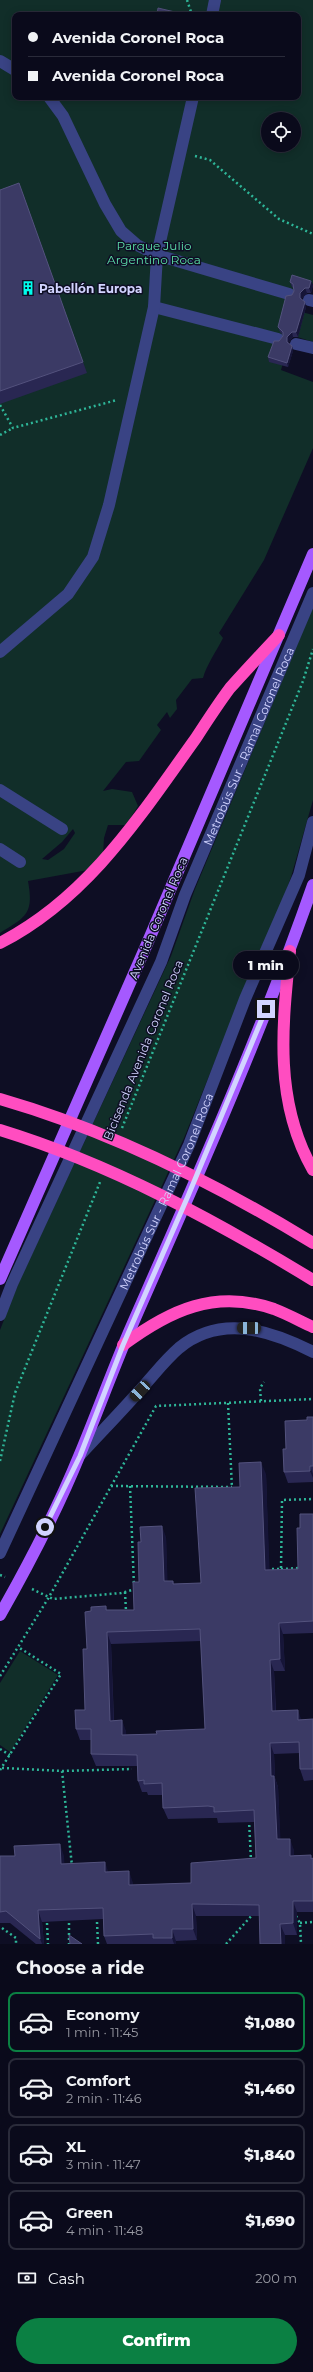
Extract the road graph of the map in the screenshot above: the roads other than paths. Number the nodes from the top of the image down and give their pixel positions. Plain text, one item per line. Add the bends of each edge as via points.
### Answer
1 (215, 0) edge
2 (213, 12) edge
3 (0, 61) edge
4 (12, 68) edge
5 (51, 100) edge
6 (192, 100) edge
7 (157, 255) junction
8 (289, 294) edge
9 (154, 307) junction
10 (278, 339) edge
11 (296, 344) dead end
12 (313, 348) edge
13 (313, 554) edge
14 (313, 593) edge
15 (279, 635) junction
16 (0, 652) edge
17 (0, 790) edge
18 (313, 822) edge
19 (62, 829) dead end
20 (0, 849) edge
21 (20, 862) dead end
22 (313, 885) edge
23 (0, 943) edge
24 (290, 951) junction
25 (0, 1099) edge
26 (0, 1130) edge
27 (313, 1170) edge
28 (313, 1243) edge
29 (0, 1279) edge
30 (313, 1280) edge
31 (0, 1315) edge
32 (313, 1327) edge
33 (123, 1345) junction
34 (313, 1352) edge
35 (80, 1456) junction
36 (0, 1553) edge
37 (0, 1615) edge

1 - 2 street
3 - 4 street
5 - 7 street via 64,116 105,204 121,231 137,245
6 - 7 street
7 - 8 street
7 - 9 street
9 - 10 street
9 - 16 street via 109,505 93,557 68,594
11 - 12 street
13 - 15 main road, Avenida Coronel Roca
14 - 31 street, Metrobús Sur - Ramal Coronel Roca via 185,895 160,962
15 - 23 highway via 230,688 103,864 62,903
15 - 29 main road, Avenida Coronel Roca
17 - 19 street
18 - 36 street, Metrobús Sur - Ramal Coronel Roca via 299,875 245,999 189,1145
20 - 21 street
22 - 24 main road
24 - 27 highway via 284,1003 285,1082 288,1108 300,1147
24 - 33 main road
25 - 28 highway, bridge via 87,1129 154,1156 207,1182
26 - 30 highway, bridge via 106,1170 186,1207
32 - 33 highway via 274,1309 236,1301 216,1302 196,1305 164,1318
33 - 35 main road
34 - 35 street via 274,1335 249,1328 224,1328 201,1334 179,1348
35 - 37 main road

